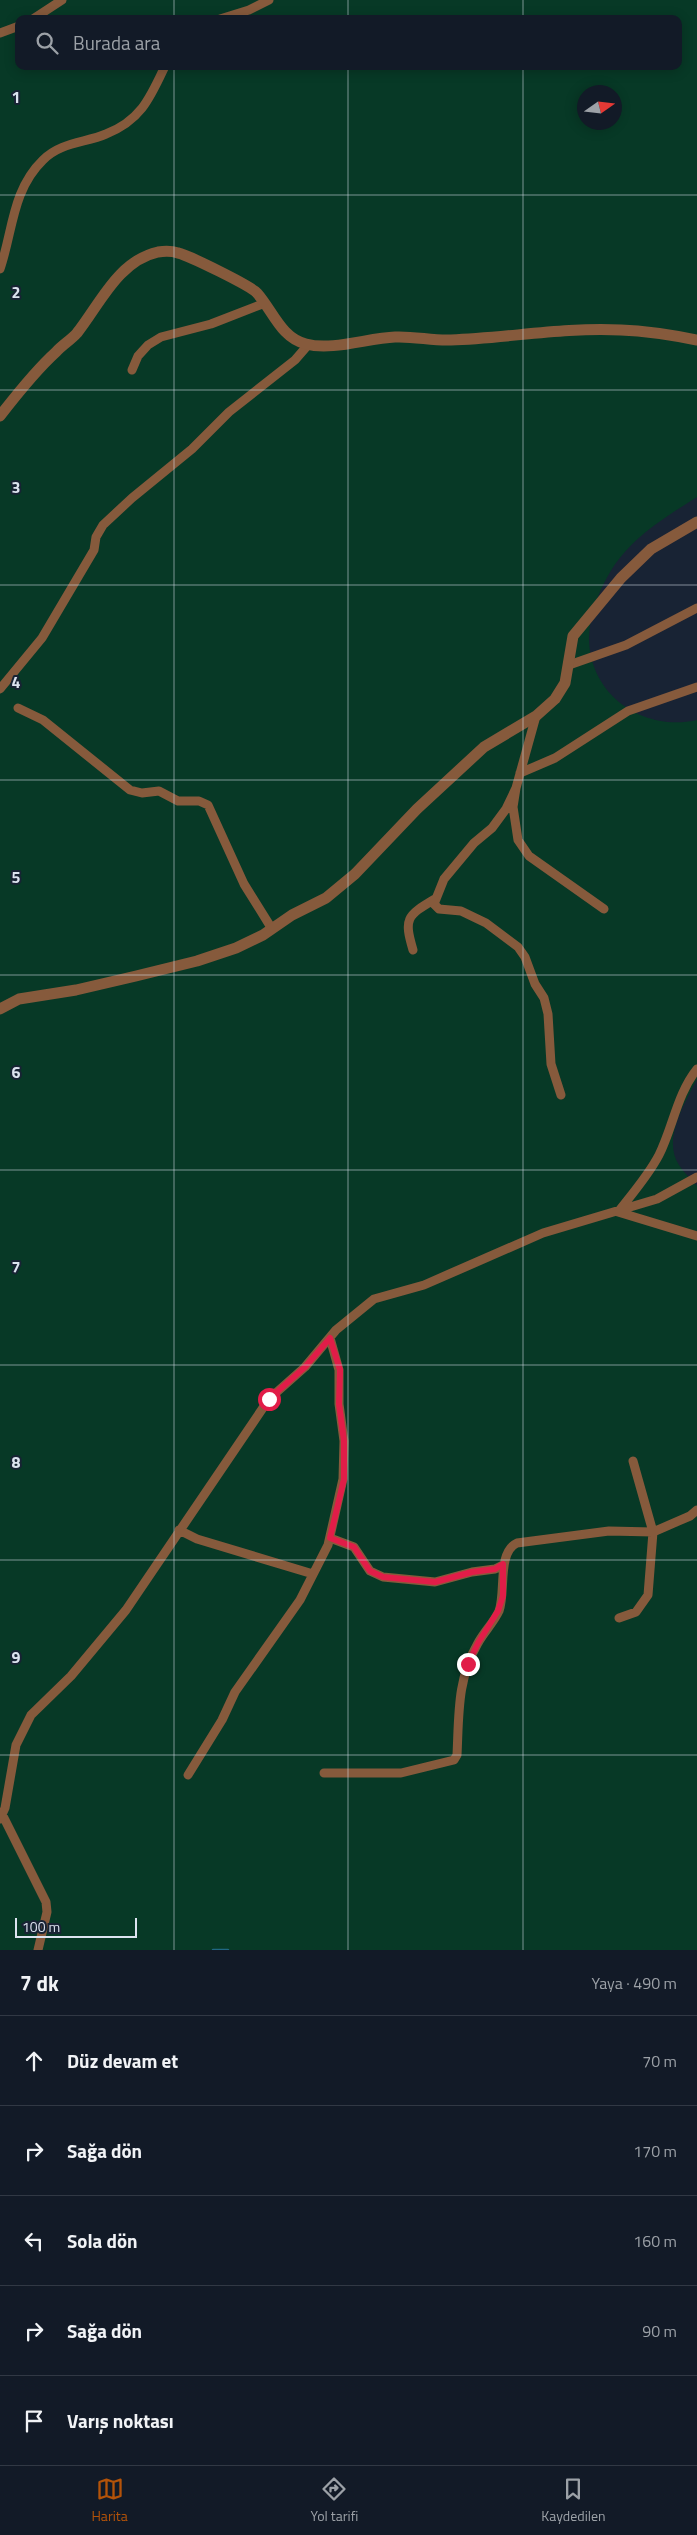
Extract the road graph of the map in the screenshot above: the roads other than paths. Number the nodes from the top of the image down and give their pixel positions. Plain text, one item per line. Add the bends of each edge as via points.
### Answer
1 (62, 0) edge
2 (269, 0) edge
3 (40, 15) edge
4 (233, 15) edge
5 (15, 27) edge
6 (0, 33) edge
7 (163, 70) edge
8 (0, 269) edge
9 (265, 304) junction
10 (697, 340) edge
11 (308, 345) junction
12 (132, 370) dead end
13 (0, 416) edge
14 (697, 522) edge
15 (697, 608) edge
16 (569, 665) junction
17 (697, 688) edge
18 (0, 689) edge
19 (18, 708) dead end
20 (536, 716) junction
21 (520, 773) junction
22 (516, 788) junction
23 (435, 900) junction
24 (604, 909) dead end
25 (272, 930) junction
26 (413, 950) dead end
27 (0, 1009) edge
28 (697, 1069) edge
29 (561, 1095) dead end
30 (697, 1177) edge
31 (618, 1212) junction
32 (697, 1236) edge
33 (330, 1338) junction
34 (633, 1461) dead end
35 (697, 1510) edge
36 (179, 1530) junction
37 (653, 1532) junction
38 (330, 1538) junction
39 (503, 1564) junction
40 (313, 1574) junction
41 (619, 1618) dead end
42 (324, 1773) dead end
43 (188, 1775) dead end
44 (1, 1816) edge
45 (38, 1950) edge

1 - 3 street
2 - 4 street
5 - 6 street
7 - 8 street via 151,98 132,118 106,134 59,148 43,159 26,180 10,221
9 - 11 street via 285,333
9 - 12 street via 211,324 161,337 138,356
9 - 13 street via 256,291 185,255 169,251 145,256 115,280 76,334 32,377
10 - 11 street via 619,329 450,341 396,336
11 - 18 street via 295,360 229,412 192,450 103,525 96,537 94,550 51,623
14 - 16 street via 651,549 621,578 573,636
15 - 16 street via 626,646
16 - 20 street via 565,683 555,699
17 - 21 street via 628,711 555,758
19 - 25 street via 43,720 130,790 142,793 159,791 178,801 199,801 208,805 244,884
20 - 21 street
20 - 25 street via 484,748 417,809 355,874 326,898 292,915
21 - 22 street
22 - 23 street via 506,810 492,828 457,861
22 - 24 street via 514,817 523,849
23 - 26 street via 420,908 408,921 406,928
23 - 29 street via 434,904 439,909 461,911 486,923 518,946 544,998 551,1064
25 - 27 street via 197,962 76,990 19,999
28 - 31 street via 676,1109 659,1154
30 - 31 street via 658,1199
31 - 32 street
31 - 33 street via 543,1233 424,1285 374,1299
33 - 36 street via 305,1367 269,1399
33 - 38 street via 340,1370 344,1479
34 - 37 street
35 - 37 street
36 - 40 street via 197,1539
36 - 44 street via 126,1610 70,1676 31,1715 16,1745 8,1795
37 - 39 street via 609,1532 517,1543
37 - 41 street via 648,1595 636,1612
38 - 39 street via 354,1547 370,1571 383,1577 435,1582 495,1569
38 - 40 street
39 - 42 street via 503,1596 468,1664 461,1691 454,1760 401,1773
40 - 43 street via 300,1600 235,1692
44 - 45 street via 46,1902 47,1912

